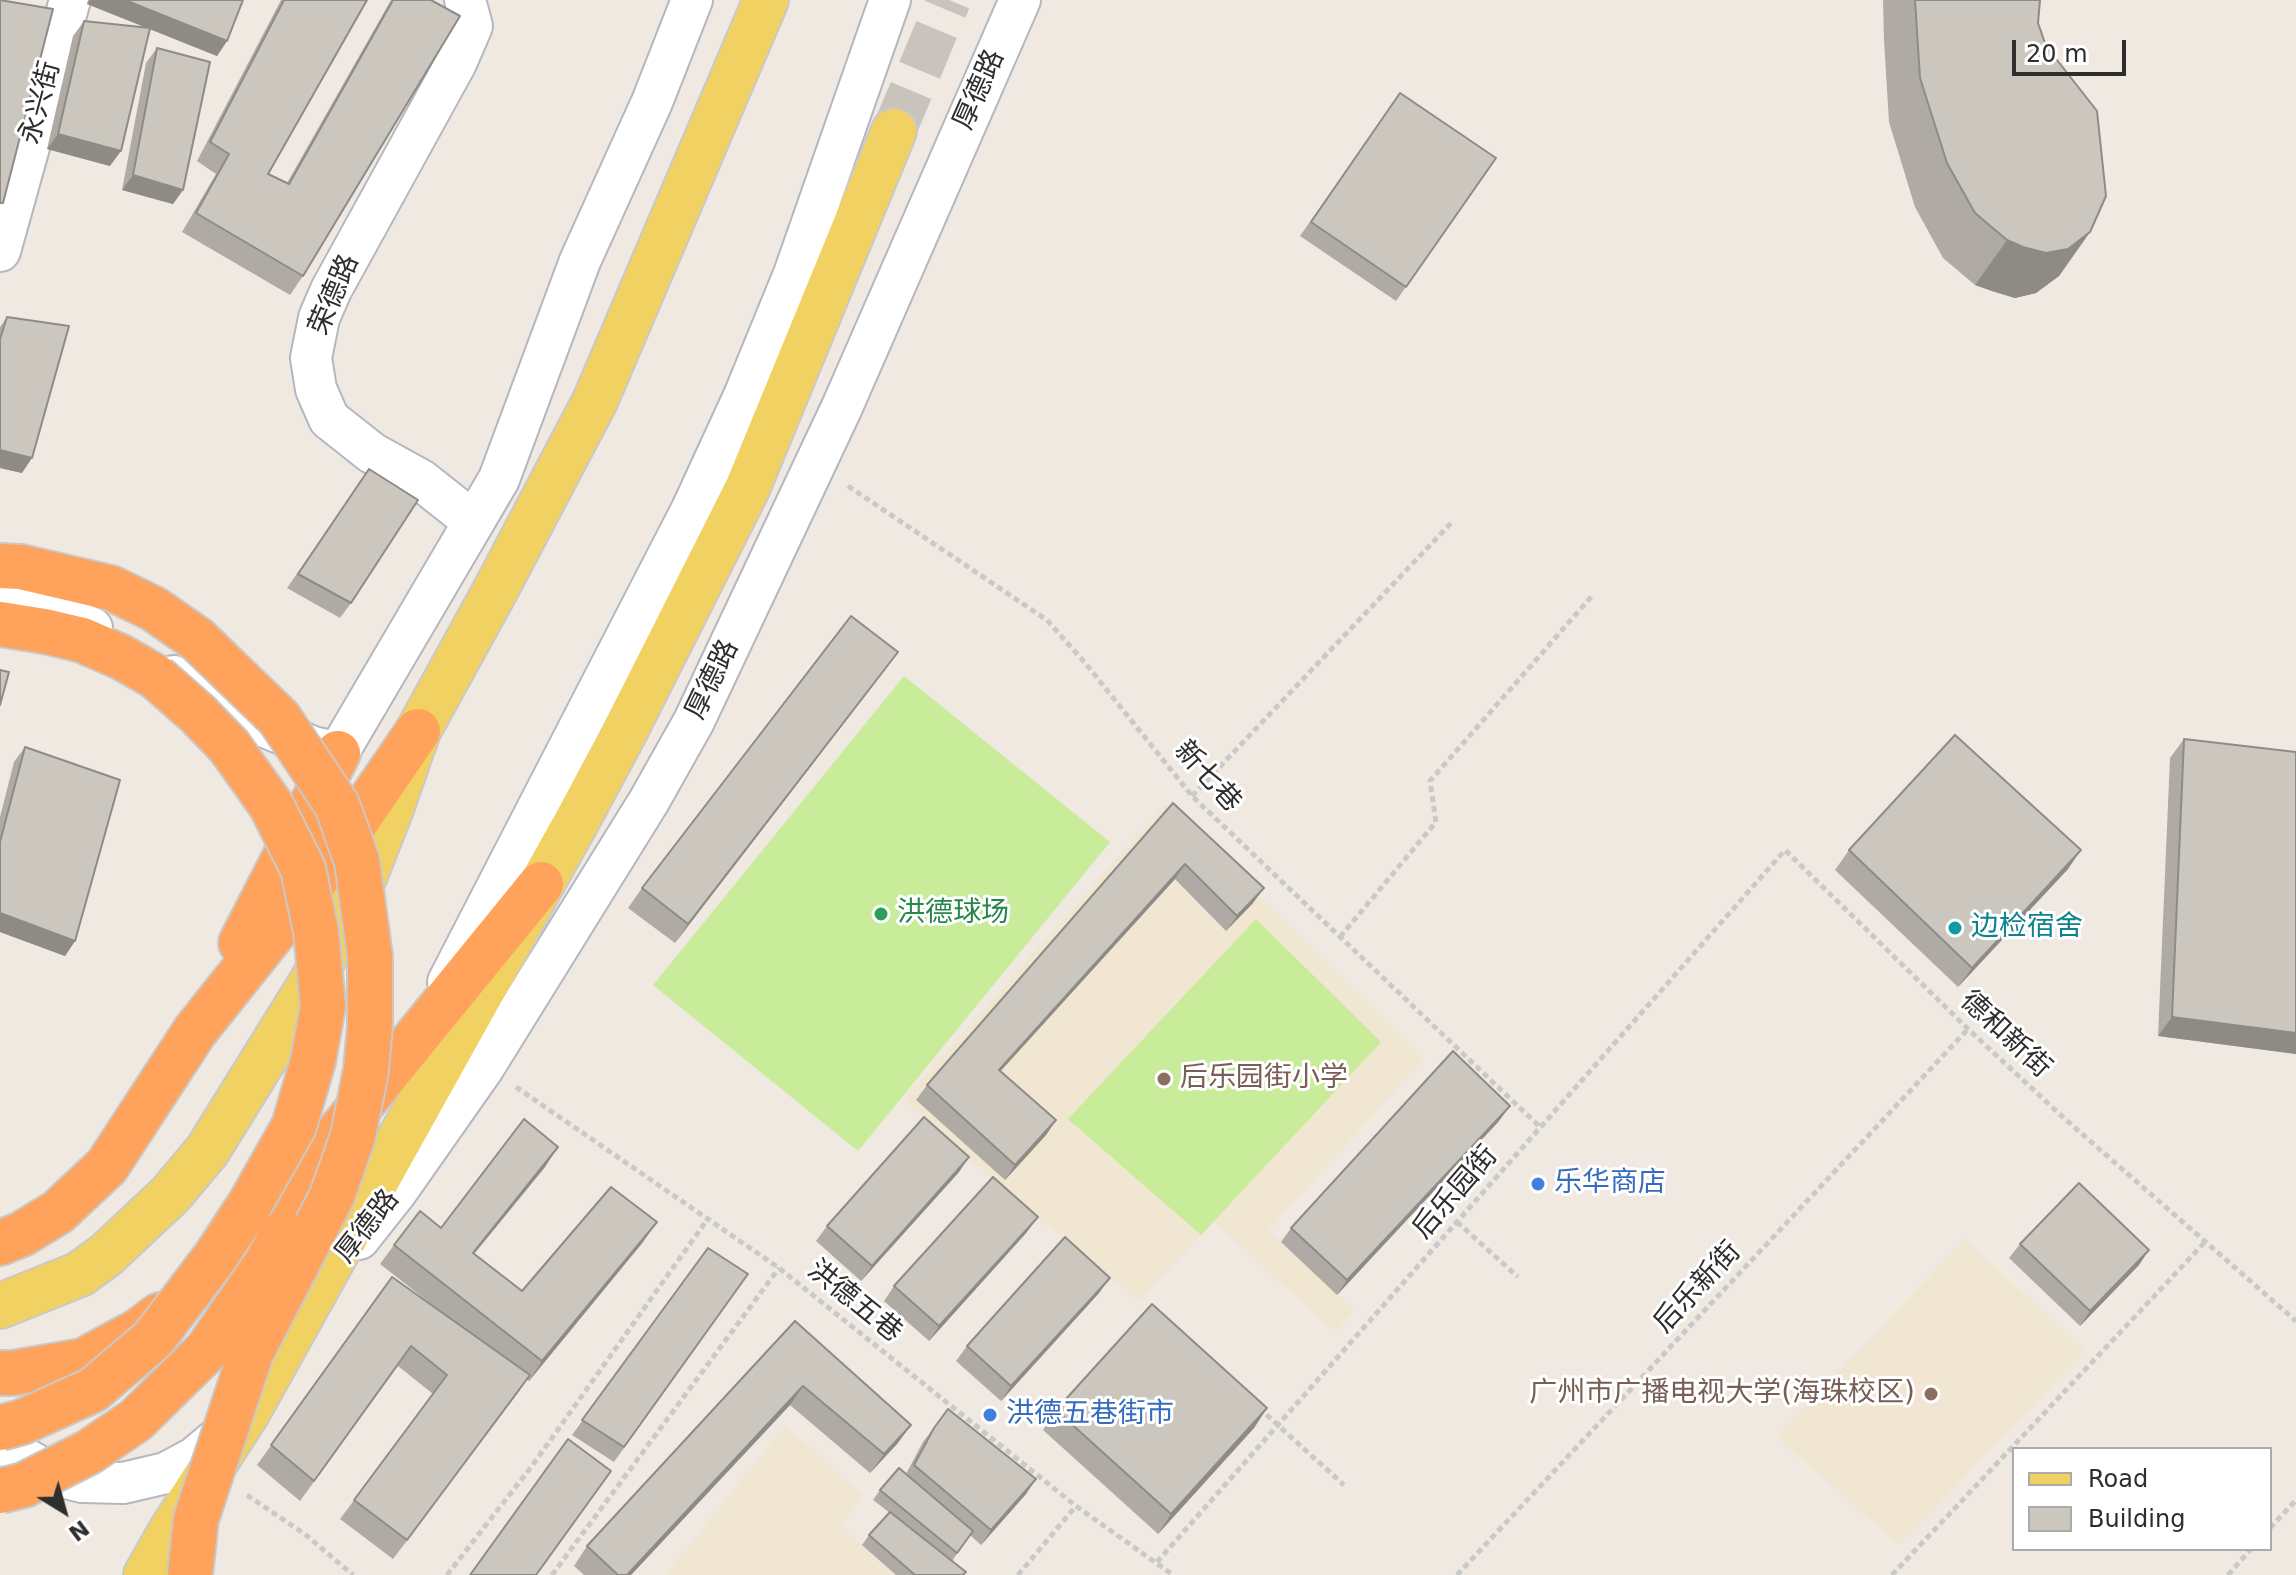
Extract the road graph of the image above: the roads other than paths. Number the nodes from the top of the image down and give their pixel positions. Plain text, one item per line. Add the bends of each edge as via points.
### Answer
1 (70, 0) edge
2 (465, 0) edge
3 (692, 0) edge
4 (766, 0) edge
5 (890, 0) edge
6 (1020, 0) edge
7 (894, 131) tunnel mouth
8 (0, 251) edge
9 (474, 522) junction
10 (0, 566) edge
11 (0, 600) edge
12 (0, 624) edge
13 (418, 731) junction
14 (338, 753) junction
15 (541, 884) junction
16 (429, 1022) junction
17 (370, 1025) junction
18 (195, 1031) junction
19 (0, 1243) edge
20 (80, 1274) junction
21 (307, 1304) junction
22 (0, 1306) edge
23 (0, 1331) edge
24 (0, 1373) edge
25 (247, 1413) junction
26 (0, 1428) edge
27 (0, 1439) edge
28 (0, 1491) edge
29 (146, 1575) edge
30 (190, 1575) edge

1 - 8 street, 永兴街
2 - 9 street, 荣德路 via 472,26 331,290 311,358 329,419
3 - 9 street via 580,261 499,479
4 - 13 main road via 595,401
5 - 16 street via 794,274 738,411
6 - 21 street, 厚德路 via 842,407 694,721 484,1067 397,1191
7 - 15 main road via 747,489
9 - 14 street
10 - 17 highway, bridge via 111,588 154,609 197,639 279,718 337,805 357,861 370,957
11 - 14 street via 46,609 127,642 239,716
12 - 26 highway, bridge via 82,640 121,657 156,677 229,746 271,805 303,869 323,1006 294,1126 216,1256 153,1339 93,1390
13 - 18 highway via 321,873
13 - 20 main road via 365,875 313,980 250,1082 207,1151 170,1195
14 - 18 highway
15 - 16 highway
15 - 21 main road
16 - 24 highway, bridge via 257,1231 212,1276 137,1332 83,1361
17 - 28 highway, bridge via 319,1167 266,1264 207,1350 136,1420 89,1452 24,1485
17 - 30 highway, bridge via 353,1136 332,1196 251,1353 196,1519
18 - 19 highway via 107,1166 58,1212
20 - 22 main road
20 - 23 street
21 - 25 main road
25 - 27 street via 194,1458 166,1473 123,1483 54,1475
25 - 29 main road

